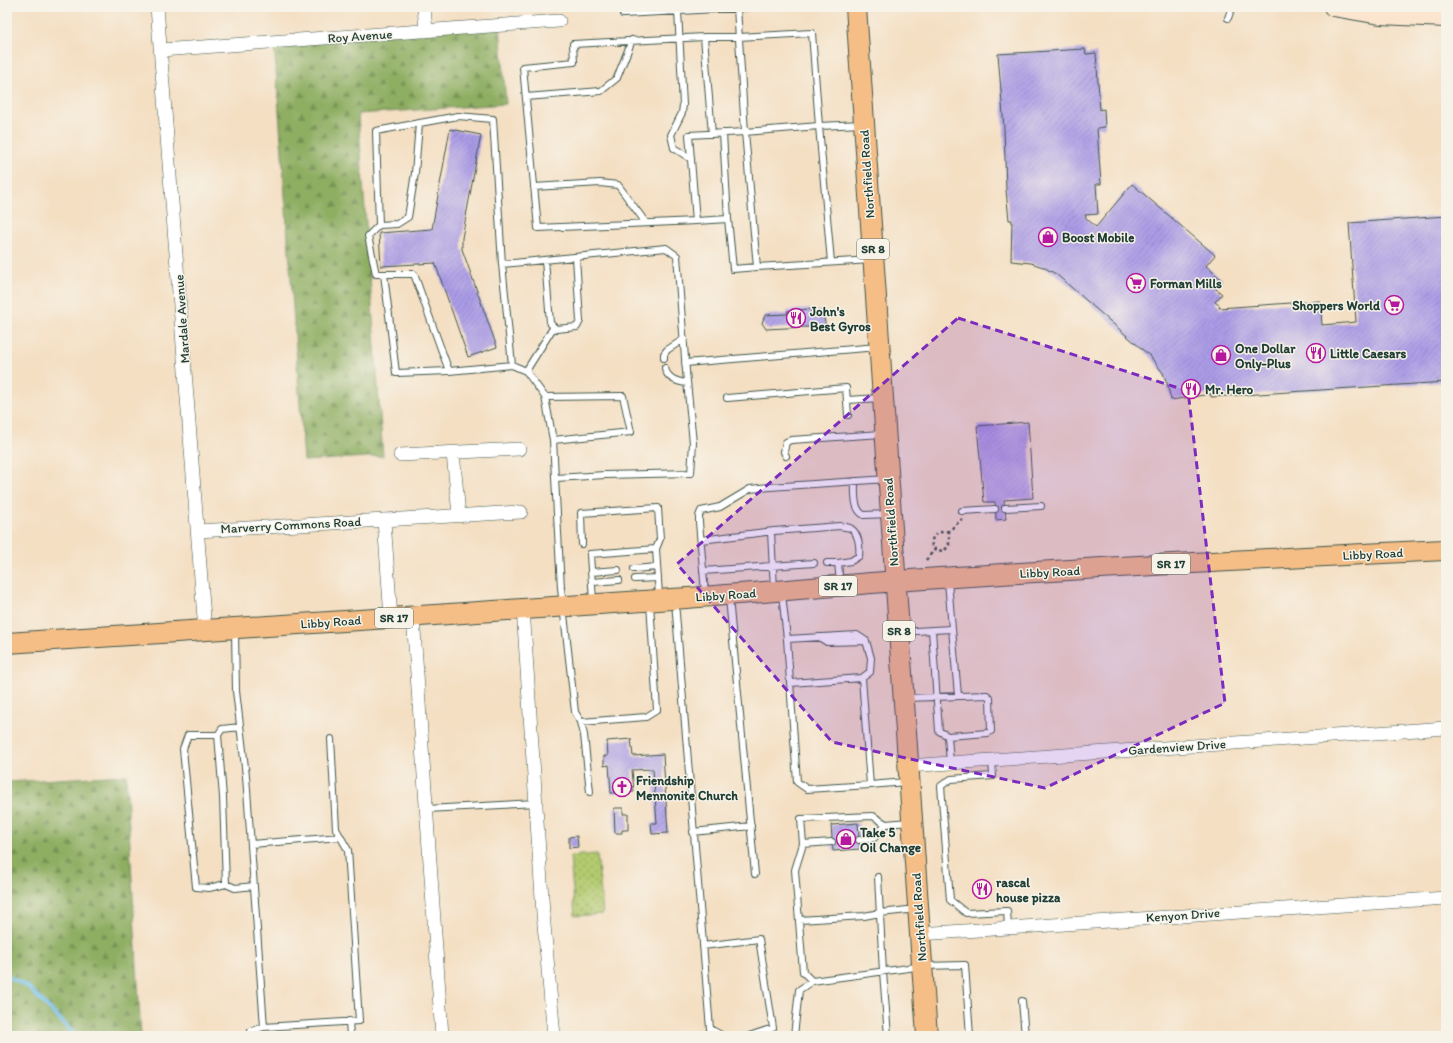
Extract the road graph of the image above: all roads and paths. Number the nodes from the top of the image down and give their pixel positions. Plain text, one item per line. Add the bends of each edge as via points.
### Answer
1 (157, 7) edge
2 (424, 7) edge
3 (622, 7) edge
4 (754, 7) edge
5 (856, 7) edge
6 (1232, 7) edge
7 (1333, 7) edge
8 (737, 8) junction
9 (1362, 10) edge
10 (678, 11) junction
11 (1394, 11) edge
12 (1228, 18) dead end
13 (1446, 18) edge
14 (558, 21) dead end
15 (426, 31) junction
16 (704, 37) junction
17 (739, 37) junction
18 (681, 38) junction
19 (632, 40) junction
20 (161, 50) junction
21 (526, 97) junction
22 (419, 124) junction
23 (864, 124) junction
24 (819, 126) junction
25 (745, 132) junction
26 (723, 133) junction
27 (712, 134) junction
28 (691, 159) junction
29 (534, 187) junction
30 (728, 219) junction
31 (696, 221) junction
32 (646, 223) junction
33 (379, 225) junction
34 (576, 257) junction
35 (545, 260) junction
36 (873, 260) junction
37 (831, 262) junction
38 (502, 264) junction
39 (757, 268) junction
40 (384, 274) junction
41 (554, 328) junction
42 (684, 339) junction
43 (879, 346) junction
44 (664, 358) dead end
45 (685, 363) junction
46 (512, 365) junction
47 (665, 368) dead end
48 (526, 370) junction
49 (449, 371) junction
50 (687, 383) junction
51 (545, 397) junction
52 (727, 398) dead end
53 (882, 398) junction
54 (847, 400) junction
55 (848, 415) dead end
56 (886, 434) junction
57 (553, 440) junction
58 (519, 449) dead end
59 (453, 453) junction
60 (400, 455) dead end
61 (786, 456) dead end
62 (556, 478) junction
63 (888, 479) junction
64 (854, 481) junction
65 (1041, 506) dead end
66 (1005, 508) dead end
67 (995, 509) dead end
68 (962, 511) dead end
69 (522, 512) dead end
70 (891, 514) junction
71 (459, 515) junction
72 (962, 519) dead end
73 (384, 520) junction
74 (198, 531) junction
75 (949, 531) junction
76 (771, 532) junction
77 (701, 540) junction
78 (582, 544) dead end
79 (656, 549) junction
80 (934, 549) junction
81 (1446, 550) edge
82 (926, 560) dead end
83 (827, 563) dead end
84 (838, 563) junction
85 (814, 564) dead end
86 (773, 566) junction
87 (657, 567) junction
88 (634, 569) dead end
89 (618, 570) dead end
90 (703, 571) junction
91 (591, 572) junction
92 (658, 578) junction
93 (948, 578) junction
94 (635, 579) dead end
95 (619, 580) dead end
96 (895, 581) junction
97 (592, 582) junction
98 (840, 586) junction
99 (778, 591) junction
100 (729, 595) junction
101 (706, 596) junction
102 (661, 600) junction
103 (594, 604) junction
104 (564, 606) junction
105 (523, 608) junction
106 (413, 616) junction
107 (391, 618) junction
108 (236, 629) junction
109 (952, 629) junction
110 (932, 630) junction
111 (205, 631) junction
112 (899, 632) junction
113 (787, 640) junction
114 (7, 643) edge
115 (862, 678) junction
116 (790, 683) junction
117 (958, 695) junction
118 (936, 697) junction
119 (903, 698) junction
120 (581, 722) junction
121 (240, 727) junction
122 (1446, 728) edge
123 (218, 735) junction
124 (948, 736) junction
125 (331, 739) dead end
126 (992, 760) junction
127 (950, 763) junction
128 (909, 773) junction
129 (870, 785) junction
130 (590, 792) dead end
131 (536, 802) junction
132 (427, 809) junction
133 (912, 821) junction
134 (886, 824) junction
135 (751, 826) junction
136 (693, 832) junction
137 (341, 837) junction
138 (859, 840) dead end
139 (832, 842) dead end
140 (251, 844) junction
141 (803, 844) junction
142 (755, 874) dead end
143 (878, 877) dead end
144 (226, 884) junction
145 (254, 886) junction
146 (1446, 898) edge
147 (918, 909) junction
148 (880, 913) junction
149 (799, 920) junction
150 (1008, 927) junction
151 (920, 934) junction
152 (702, 946) junction
153 (923, 966) junction
154 (883, 972) junction
155 (812, 981) junction
156 (1022, 1001) dead end
157 (349, 1021) junction
158 (264, 1027) junction
159 (249, 1036) edge
160 (350, 1036) edge
161 (442, 1036) edge
162 (554, 1036) edge
163 (723, 1036) edge
164 (749, 1036) edge
165 (794, 1036) edge
166 (888, 1036) edge
167 (927, 1036) edge
168 (970, 1036) edge
169 (1025, 1036) edge

1 - 20 street, Mardale Avenue
2 - 15 street
3 - 10 lane via 623,14
4 - 8 lane
5 - 23 main road, Northfield Road / SR 8
6 - 12 lane
7 - 9 street
8 - 10 lane
8 - 17 lane
9 - 11 street
10 - 18 lane
11 - 13 street
14 - 15 street, Roy Avenue
15 - 20 street, Roy Avenue
16 - 17 lane
16 - 18 lane
16 - 27 lane
17 - 24 lane via 812,33
17 - 25 lane
18 - 19 lane
18 - 28 lane via 683,105 682,113 671,135 674,148
19 - 21 lane via 617,78 601,91
19 - 21 lane via 573,44 574,62 523,67
20 - 74 street, Mardale Avenue
21 - 29 lane
22 - 33 lane via 408,216 397,224
22 - 33 lane via 376,131
22 - 38 lane via 458,116 493,119
23 - 24 lane
23 - 36 main road, Northfield Road / SR 8
24 - 25 lane
24 - 37 lane
25 - 26 lane
25 - 39 lane
26 - 27 lane
26 - 30 lane
27 - 28 lane via 689,135
28 - 31 lane
29 - 32 lane via 600,183 618,185
29 - 32 lane via 538,228
30 - 31 lane
30 - 39 lane via 733,269
31 - 32 lane
33 - 40 lane via 368,236 376,274
34 - 35 lane
34 - 41 lane via 579,324 574,328
34 - 42 lane via 666,248 677,256
35 - 38 lane
35 - 41 lane via 550,323
36 - 37 lane
36 - 43 main road, Northfield Road / SR 8
37 - 39 lane
38 - 46 lane
40 - 49 lane via 414,274
40 - 49 lane via 396,372
41 - 48 lane
42 - 44 lane via 667,350
42 - 45 lane
43 - 45 lane
43 - 53 main road, Northfield Road / SR 8
45 - 50 lane
46 - 48 lane
46 - 49 lane
47 - 50 lane via 666,373 676,382
48 - 51 lane
50 - 62 lane via 693,443 691,473
51 - 57 lane
51 - 57 lane via 623,396 631,432
52 - 54 lane via 846,388
53 - 54 lane
53 - 56 main road, Northfield Road / SR 8
54 - 55 lane
56 - 61 lane via 791,440 786,442
56 - 63 main road, Northfield Road / SR 8
57 - 62 lane
58 - 59 street
59 - 60 street
59 - 71 street
62 - 104 lane
63 - 64 lane
63 - 70 main road, Northfield Road / SR 8
64 - 70 lane via 858,510 861,514
64 - 77 lane via 750,490 720,507 701,511
65 - 66 lane
67 - 68 lane
69 - 71 street, Marverry Commons Road
70 - 96 main road, Northfield Road / SR 8
71 - 73 street, Marverry Commons Road
72 - 75 path
73 - 74 street, Marverry Commons Road
73 - 107 street
74 - 111 street, Mardale Avenue
75 - 80 path via 949,545 945,550
75 - 80 path via 933,535 931,541
76 - 77 lane
76 - 84 lane via 840,526 850,528 856,535 860,548 859,556 851,561
76 - 86 lane
77 - 90 lane
78 - 79 lane via 581,513 658,508 660,539
79 - 87 lane
79 - 91 lane via 590,554
80 - 82 path
81 - 93 main road, Libby Road / SR 17
83 - 84 lane
84 - 98 lane
85 - 86 lane
86 - 90 lane
86 - 99 lane
87 - 88 lane
87 - 92 lane
89 - 91 lane
90 - 101 lane
91 - 97 lane
92 - 94 lane
92 - 102 lane
93 - 96 main road, Libby Road / SR 17
93 - 109 lane
95 - 97 lane
96 - 98 main road, Libby Road / SR 17
96 - 112 main road, Northfield Road / SR 8
97 - 103 lane
98 - 99 main road, Libby Road / SR 17
99 - 100 main road, Libby Road / SR 17
99 - 113 lane
100 - 101 main road, Libby Road / SR 17
100 - 135 lane
101 - 102 main road, Libby Road / SR 17
102 - 103 main road, Libby Road / SR 17
102 - 120 lane via 657,710 646,717
102 - 136 lane
103 - 104 main road, Libby Road / SR 17
104 - 105 main road, Libby Road / SR 17
104 - 120 lane via 575,712
105 - 106 main road, Libby Road / SR 17
105 - 131 street
106 - 107 main road, Libby Road / SR 17
106 - 132 street
107 - 108 main road, Libby Road / SR 17
108 - 111 main road, Libby Road / SR 17
108 - 121 lane via 236,691
109 - 110 lane
109 - 117 lane
110 - 112 lane
110 - 118 lane
111 - 114 main road, Libby Road / SR 17
112 - 119 main road, Northfield Road / SR 8
113 - 115 lane via 857,635 866,641 871,658 870,672
113 - 116 lane
115 - 116 lane
115 - 129 lane
116 - 129 lane via 797,782 807,789
117 - 118 lane
117 - 124 lane via 987,695 990,698 991,731
118 - 119 lane
118 - 124 lane via 939,730
119 - 128 main road, Northfield Road / SR 8
120 - 130 lane
121 - 123 lane via 222,729
121 - 140 lane
122 - 126 street, Gardenview Drive
123 - 144 lane
123 - 144 lane via 188,735 183,749 196,888
124 - 127 lane
125 - 137 lane via 336,829
126 - 127 street, Gardenview Drive
126 - 150 lane via 993,776 951,779 941,786 950,900 966,913 1007,911
127 - 128 street, Gardenview Drive
128 - 129 lane
128 - 133 main road, Northfield Road / SR 8
131 - 132 lane
131 - 162 street
132 - 161 street
133 - 134 lane
133 - 147 main road, Northfield Road / SR 8
134 - 138 lane via 874,838
134 - 141 lane via 873,816 801,819
135 - 136 lane
135 - 142 lane
136 - 152 lane
137 - 140 lane
137 - 157 lane via 348,850 359,1021
139 - 141 lane
140 - 145 lane
141 - 149 lane via 795,870
143 - 148 lane
144 - 145 lane via 235,888
145 - 158 lane
146 - 150 street, Kenyon Drive
147 - 148 lane
147 - 151 main road, Northfield Road / SR 8
148 - 149 lane
148 - 154 lane
149 - 155 lane via 803,972
150 - 151 street, Kenyon Drive
151 - 153 main road, Northfield Road / SR 8
152 - 163 lane via 710,1029
152 - 164 lane via 759,939 773,1028
153 - 154 lane
153 - 167 main road, Northfield Road / SR 8
153 - 168 lane via 965,965
154 - 155 lane
154 - 166 lane
155 - 165 lane via 799,990
156 - 169 lane
157 - 158 lane
157 - 160 lane
158 - 159 lane via 251,1031

